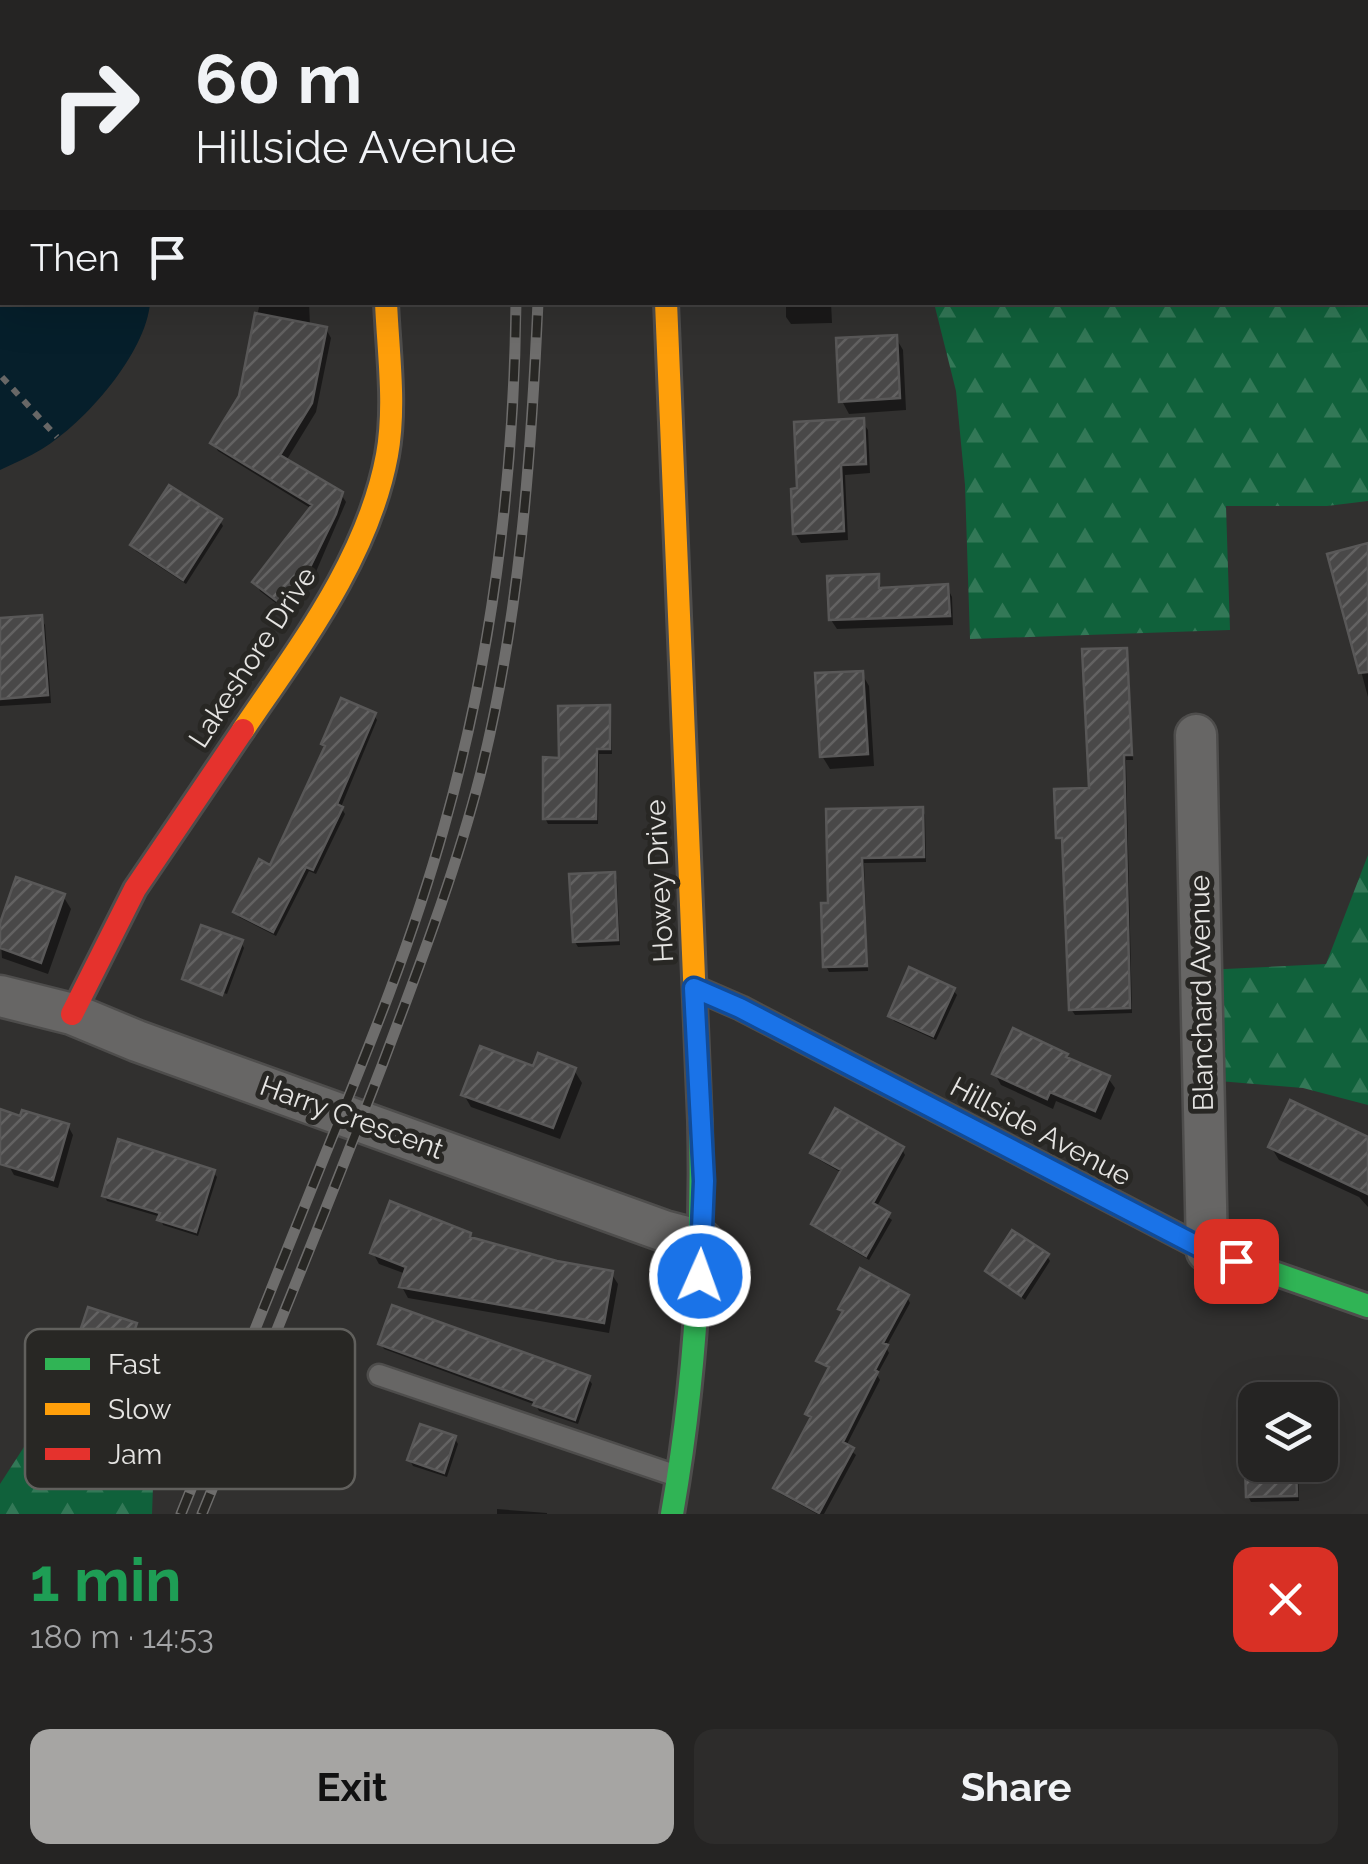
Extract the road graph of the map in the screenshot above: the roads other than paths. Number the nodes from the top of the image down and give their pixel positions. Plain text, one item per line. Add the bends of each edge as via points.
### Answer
1 (386, 305) edge
2 (666, 305) edge
3 (1196, 735) dead end
4 (694, 988) junction
5 (0, 996) edge
6 (72, 1014) junction
7 (702, 1241) junction
8 (1207, 1251) junction
9 (1368, 1306) edge
10 (379, 1375) dead end
11 (678, 1477) junction
12 (672, 1514) edge

1 - 6 street, Lakeshore Drive via 387,454 365,526 322,614 135,889
2 - 4 street, Howey Drive
3 - 8 street, Blanchard Avenue
4 - 7 street, Howey Drive
4 - 8 street, Hillside Avenue
5 - 6 street, Harry Crescent
6 - 7 street, Harry Crescent
7 - 11 street, Howey Drive via 696,1352
8 - 9 street, Hillside Avenue
10 - 11 lane
11 - 12 street, Howey Drive

